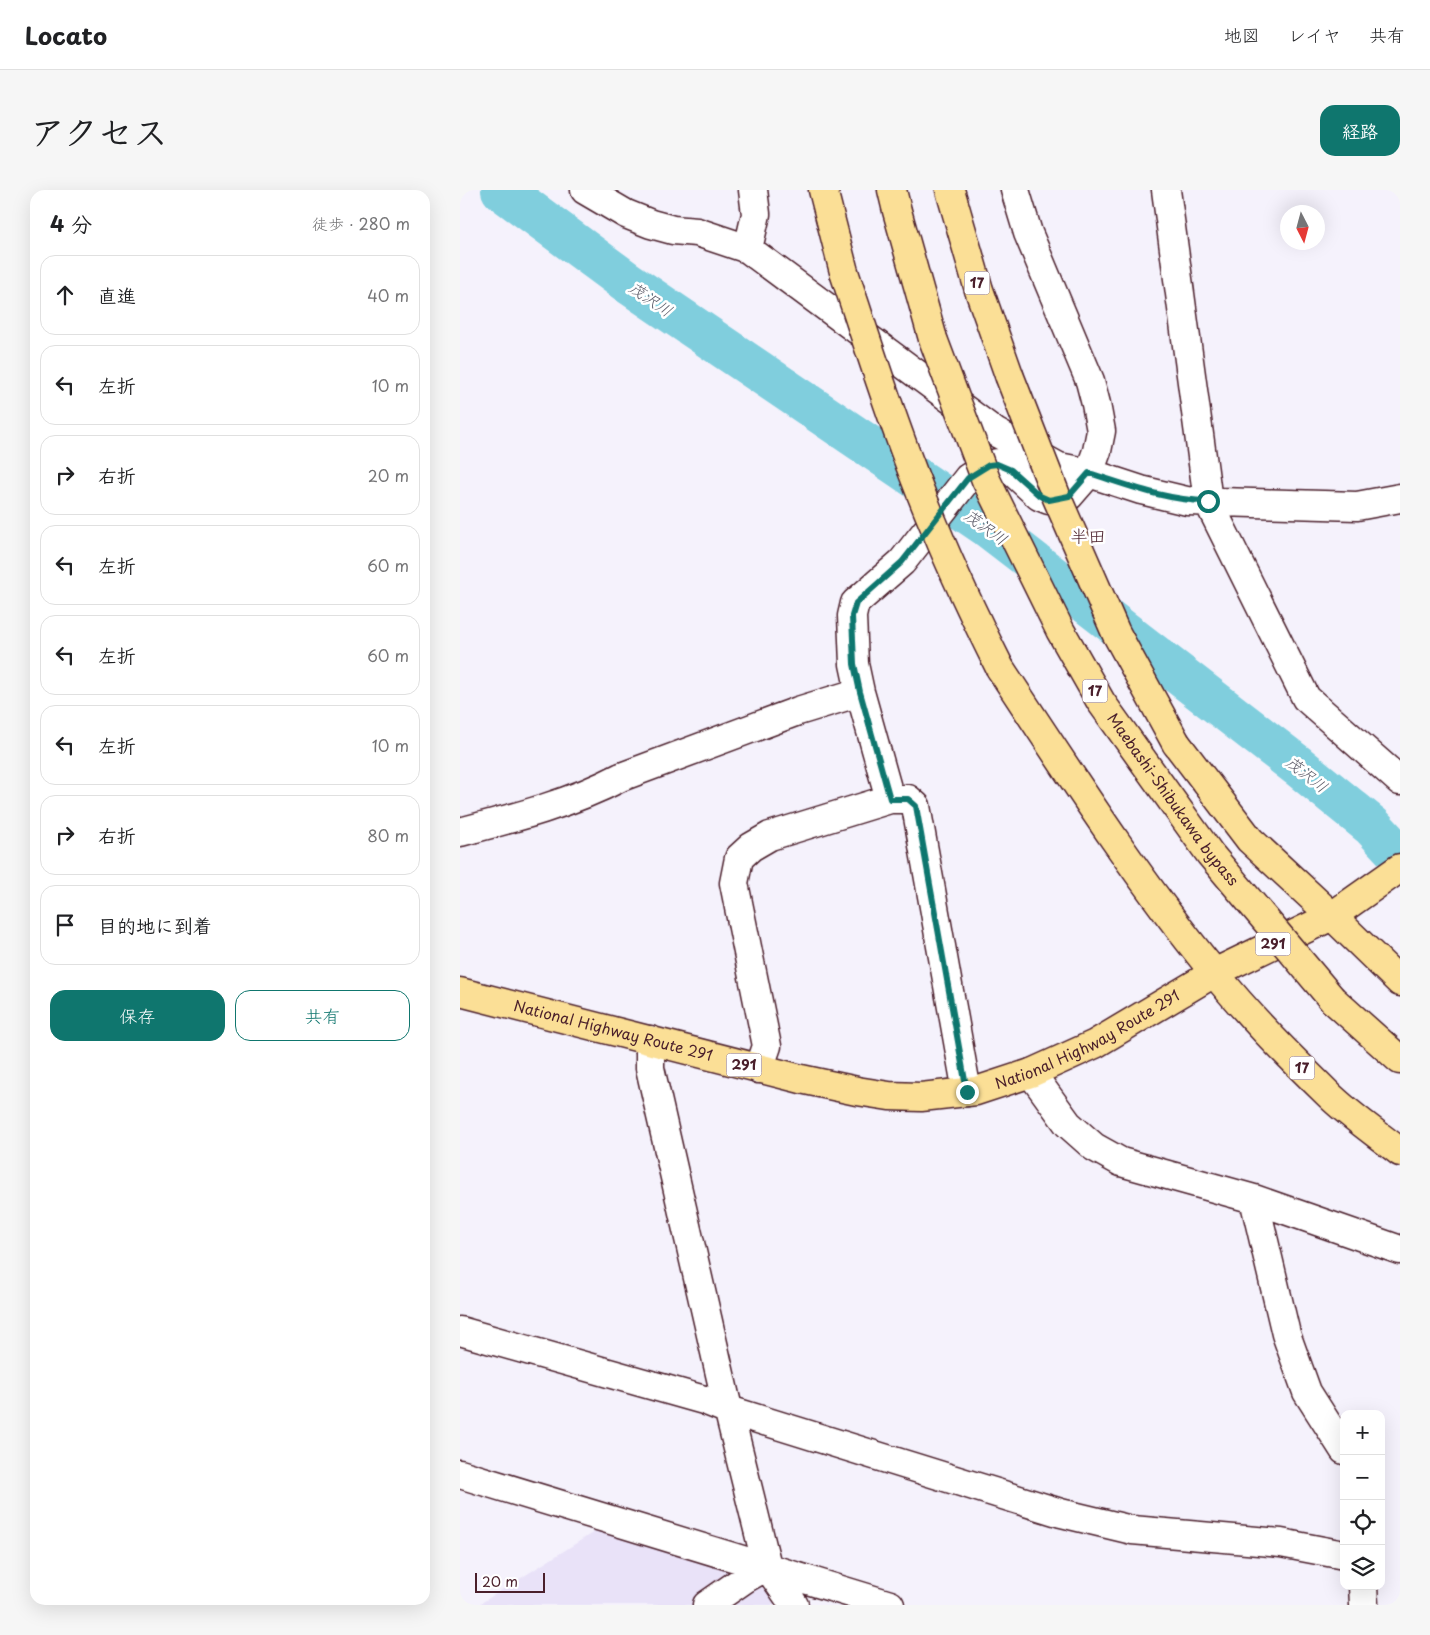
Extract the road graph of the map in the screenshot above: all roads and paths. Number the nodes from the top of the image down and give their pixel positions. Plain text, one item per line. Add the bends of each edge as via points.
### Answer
1 (585, 190) edge
2 (753, 190) edge
3 (823, 190) edge
4 (892, 190) edge
5 (950, 190) edge
6 (1015, 190) edge
7 (1166, 190) edge
8 (748, 249) junction
9 (1089, 473) junction
10 (1400, 498) edge
11 (1208, 501) junction
12 (860, 692) junction
13 (1400, 781) edge
14 (890, 799) junction
15 (460, 832) edge
16 (1390, 875) edge
17 (1332, 916) junction
18 (1214, 973) junction
19 (1400, 982) edge
20 (460, 992) edge
21 (650, 1040) junction
22 (1400, 1060) edge
23 (759, 1069) junction
24 (1031, 1073) junction
25 (967, 1092) junction
26 (1400, 1152) edge
27 (1254, 1199) junction
28 (1400, 1250) edge
29 (460, 1331) edge
30 (729, 1410) junction
31 (1340, 1444) edge
32 (460, 1474) edge
33 (1340, 1554) edge
34 (767, 1566) junction
35 (1363, 1590) edge
36 (707, 1605) edge
37 (794, 1605) edge
38 (890, 1605) edge
39 (1364, 1605) edge

1 - 8 street via 626,214 651,224 697,232
2 - 8 street via 756,214
3 - 18 main road, 17, bridge via 844,272 890,411 935,529 1000,668 1098,817
4 - 22 main road, Maebashi-Shibukawa bypass / 17, bridge via 933,338 986,480 1060,630 1101,702 1210,854 1332,999
5 - 17 main road, 17, bridge via 979,290 1009,374 1057,498 1116,633 1176,743 1250,840
6 - 9 street via 1028,233 1090,381 1101,431
7 - 11 street
8 - 9 street via 995,432 1059,467
9 - 11 street via 1187,501
9 - 12 street via 1069,496 1049,500 1011,470 997,464 989,465 968,478 902,562 856,603 852,616 854,664
10 - 11 street via 1357,506
11 - 13 street via 1306,698
12 - 14 street
12 - 15 street via 621,776 597,790
14 - 23 street via 770,836 739,858 734,883 767,1046
14 - 25 street via 908,799 916,806
16 - 17 main road, National Highway Route 291
17 - 18 main road, National Highway Route 291 / 291
17 - 19 main road, 17
18 - 24 main road, National Highway Route 291 / 291 via 1095,1044
18 - 26 main road, 17 via 1328,1094
20 - 21 main road, National Highway Route 291 / 291
21 - 23 main road, National Highway Route 291 / 291
21 - 30 street via 650,1068
23 - 25 main road, National Highway Route 291 / 291 via 889,1096 921,1097
24 - 25 main road, National Highway Route 291 / 291
24 - 27 street via 1068,1124 1094,1147 1120,1162
27 - 28 street
27 - 31 street via 1286,1334 1307,1392
29 - 30 street via 704,1400
30 - 33 street via 1061,1513 1132,1530 1281,1543
30 - 34 street
32 - 34 street
34 - 36 street
34 - 37 street
34 - 38 street
35 - 39 street

